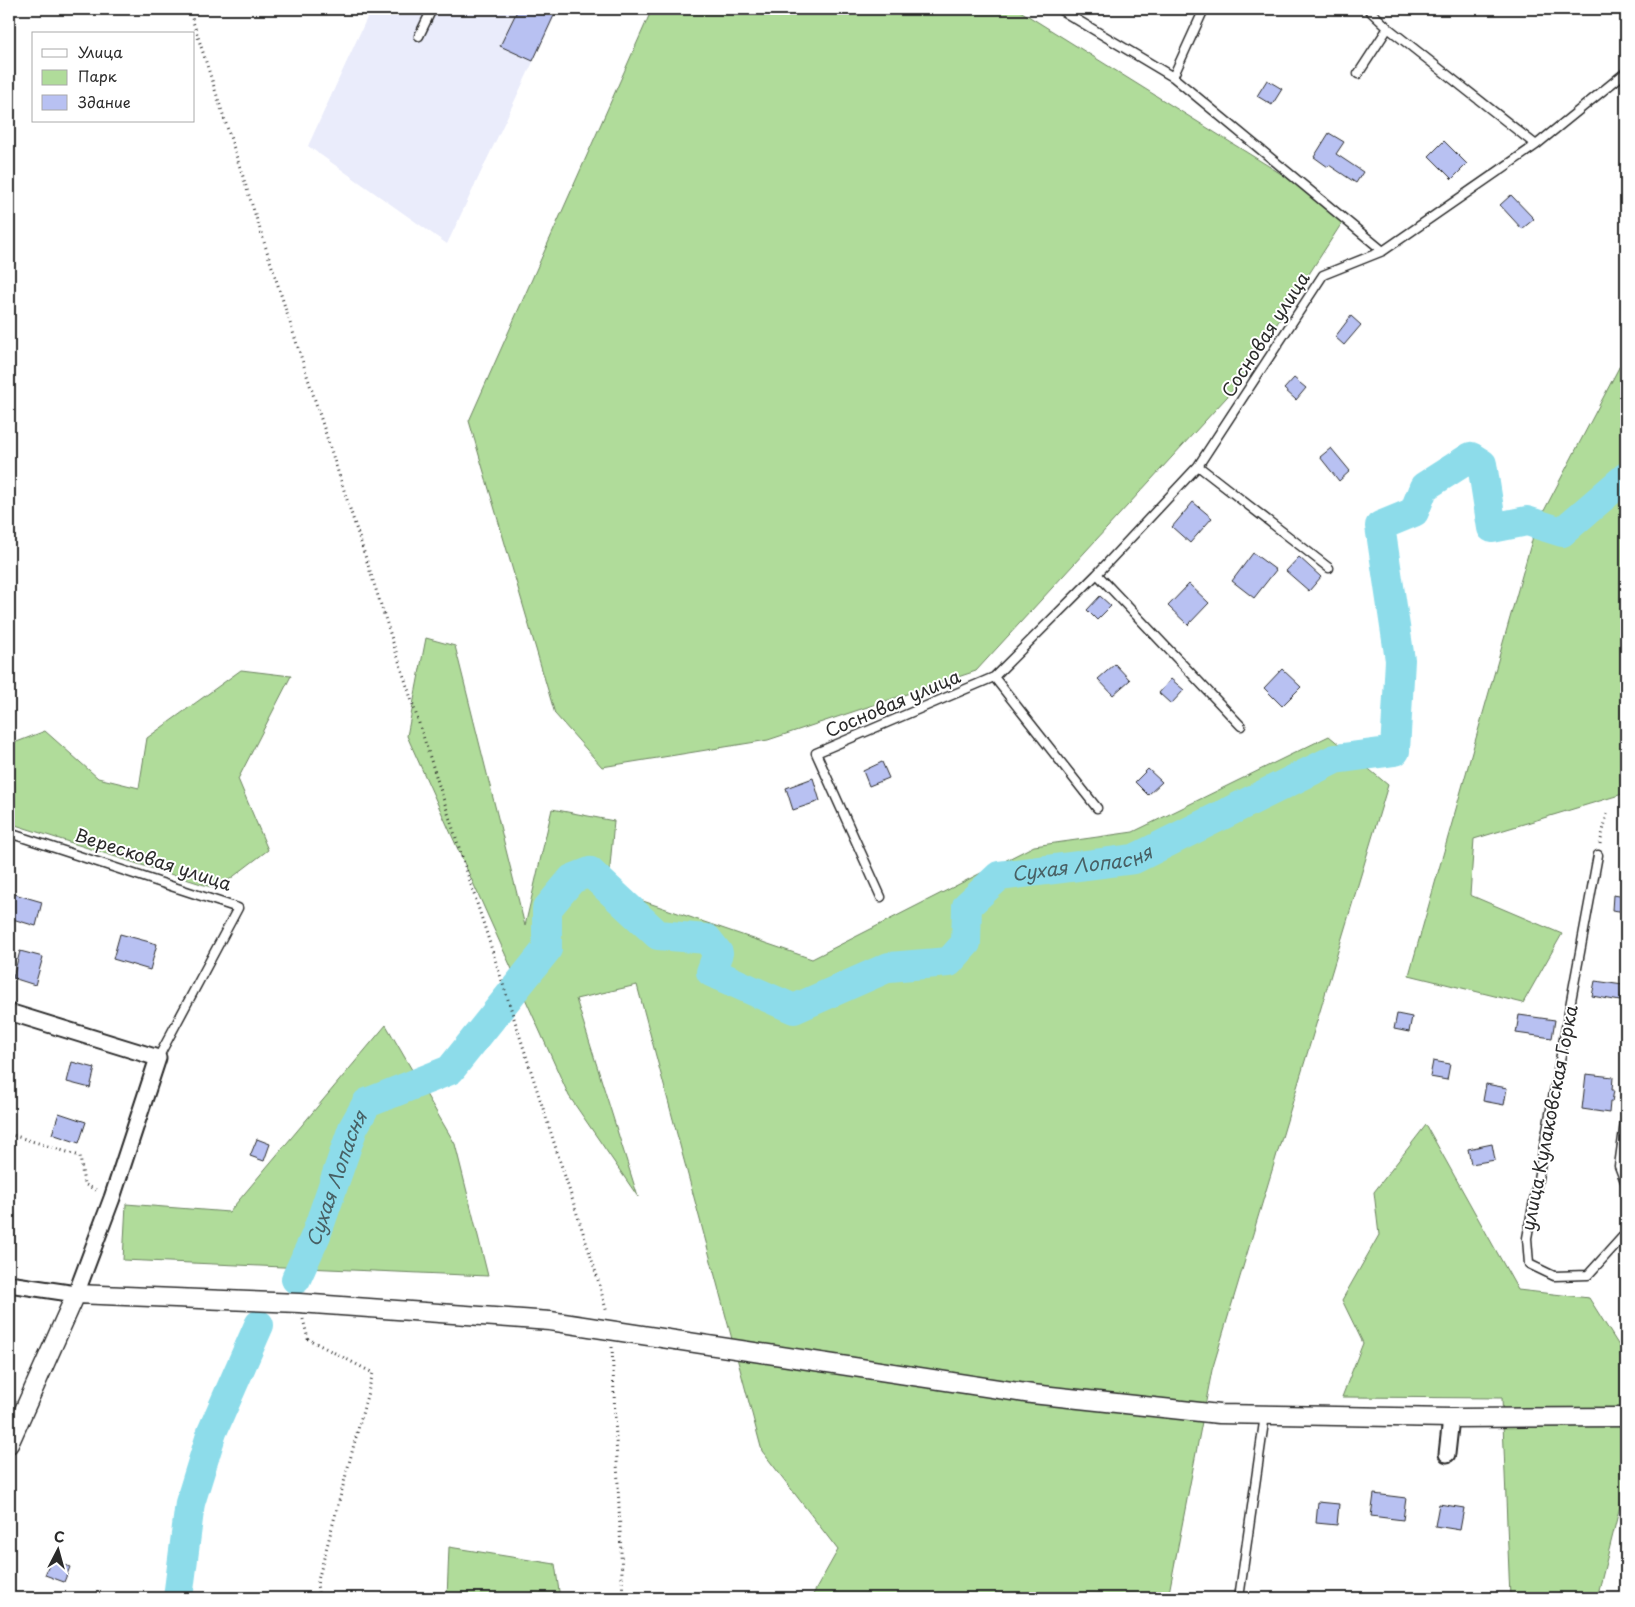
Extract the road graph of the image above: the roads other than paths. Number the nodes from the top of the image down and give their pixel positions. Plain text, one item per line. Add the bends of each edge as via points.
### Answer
1 (432, 9) edge
2 (1059, 9) edge
3 (1204, 9) edge
4 (1368, 9) edge
5 (1388, 28) junction
6 (419, 36) dead end
7 (1626, 72) edge
8 (1358, 74) dead end
9 (1173, 77) junction
10 (1536, 145) junction
11 (1383, 251) junction
12 (1198, 466) junction
13 (1329, 568) dead end
14 (1097, 574) junction
15 (994, 677) junction
16 (1241, 726) dead end
17 (1097, 808) dead end
18 (9, 833) edge
19 (1598, 854) road end
20 (881, 898) dead end
21 (9, 1012) edge
22 (158, 1058) junction
23 (1626, 1115) edge
24 (1626, 1184) edge
25 (1626, 1232) edge
26 (9, 1284) edge
27 (76, 1294) junction
28 (1265, 1414) junction
29 (1626, 1417) edge
30 (1451, 1418) junction
31 (9, 1444) edge
32 (1447, 1454) dead end
33 (1239, 1598) edge

1 - 6 lane
2 - 9 lane
3 - 9 lane
4 - 5 lane
5 - 8 lane
5 - 10 lane
7 - 10 lane, Сосновая улица
9 - 11 lane
10 - 11 lane, Сосновая улица
11 - 12 lane, Сосновая улица via 1323,276
12 - 13 lane
12 - 14 lane, Сосновая улица
14 - 15 lane, Сосновая улица
14 - 16 lane
15 - 17 lane
15 - 20 lane, Сосновая улица via 816,753
18 - 22 lane, Вересковая улица via 238,908
19 - 25 lane, улица Кулаковская Горка via 1527,1238 1529,1264 1554,1276 1588,1275
21 - 22 street
22 - 27 street, Вересковая улица
23 - 24 lane via 1619,1166
26 - 27 street
27 - 28 street via 299,1303 550,1321 1032,1394 1220,1414
27 - 31 street
28 - 30 street
28 - 33 lane
29 - 30 street
30 - 32 street

